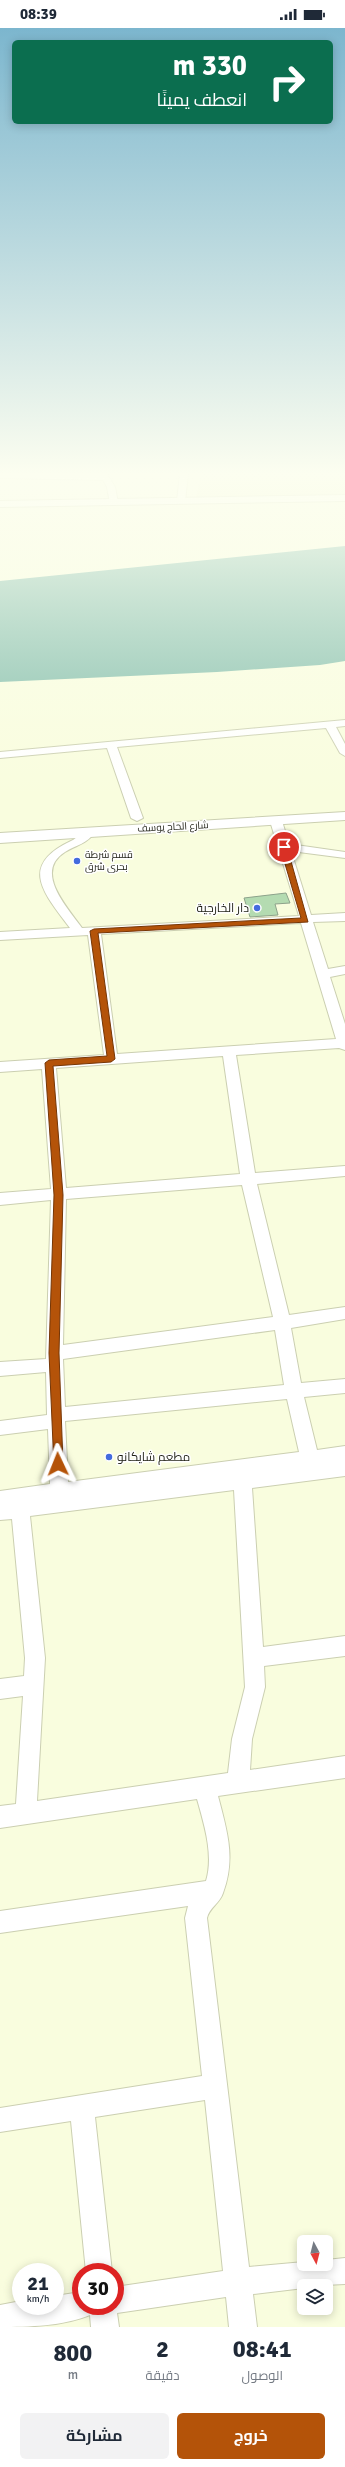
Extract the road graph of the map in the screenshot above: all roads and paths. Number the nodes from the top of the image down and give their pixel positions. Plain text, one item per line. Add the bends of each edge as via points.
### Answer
1 (345, 723) edge
2 (329, 724) junction
3 (111, 745) junction
4 (345, 753) edge
5 (0, 755) edge
6 (345, 807) edge
7 (345, 816) edge
8 (137, 818) junction
9 (276, 821) junction
10 (0, 826) edge
11 (88, 827) junction
12 (0, 838) edge
13 (284, 847) junction
14 (345, 855) edge
15 (345, 917) edge
16 (306, 920) junction
17 (94, 931) junction
18 (79, 932) junction
19 (0, 936) edge
20 (345, 970) edge
21 (322, 974) junction
22 (344, 1044) edge
23 (229, 1051) junction
24 (111, 1059) junction
25 (49, 1063) junction
26 (0, 1067) edge
27 (345, 1171) edge
28 (248, 1178) junction
29 (59, 1195) junction
30 (0, 1199) edge
31 (345, 1313) edge
32 (282, 1321) junction
33 (54, 1359) junction
34 (0, 1369) edge
35 (345, 1386) edge
36 (294, 1391) junction
37 (56, 1418) junction
38 (0, 1428) edge
39 (345, 1454) edge
40 (310, 1460) junction
41 (345, 1468) edge
42 (242, 1481) junction
43 (59, 1493) junction
44 (0, 1499) edge
45 (20, 1509) junction
46 (0, 1512) edge
47 (345, 1646) edge
48 (254, 1658) junction
49 (34, 1684) junction
50 (0, 1689) edge
51 (345, 1767) edge
52 (238, 1784) junction
53 (205, 1787) junction
54 (26, 1813) junction
55 (0, 1817) edge
56 (213, 1890) junction
57 (0, 1922) edge
58 (215, 2086) junction
59 (82, 2107) junction
60 (0, 2120) edge
61 (98, 2263) edge
62 (345, 2271) edge
63 (237, 2282) junction
64 (124, 2299) edge
65 (72, 2306) edge
66 (103, 2315) edge
67 (0, 2318) edge
68 (105, 2327) edge
69 (243, 2327) edge

1 - 2 street
2 - 3 street
2 - 4 street
3 - 5 street
3 - 8 street
6 - 8 main road, شارع الحاج يوسف
7 - 9 main road, شارع الحاج يوسف
8 - 11 main road, شارع الحاج يوسف
9 - 11 main road, شارع الحاج يوسف
9 - 13 street
10 - 11 main road, شارع الحاج يوسف
11 - 12 main road, شارع الحاج يوسف
11 - 18 street via 84,840 59,851 48,861 45,870 45,880 51,892
13 - 14 street
13 - 16 street
15 - 16 street
16 - 17 street
16 - 21 street
17 - 18 street
17 - 24 street
18 - 19 street
20 - 21 street
21 - 22 street
22 - 23 street
23 - 24 street
23 - 28 street
24 - 25 street
25 - 26 street
25 - 29 street
27 - 28 street
28 - 29 street
28 - 32 street
29 - 30 street
29 - 33 street
31 - 32 street
32 - 33 street
32 - 36 street
33 - 34 street
33 - 37 street
35 - 36 street
36 - 37 street
36 - 40 street
37 - 38 street
37 - 43 street
39 - 40 street
40 - 43 street
41 - 42 street
42 - 45 street
42 - 48 street
43 - 44 street
45 - 46 street
45 - 49 street via 35,1658
47 - 48 street
48 - 52 street via 255,1687 242,1739
49 - 50 street
49 - 54 street
51 - 52 street
52 - 53 street
53 - 54 street
53 - 56 street via 220,1862
54 - 55 street
56 - 57 street
56 - 58 street via 199,1904 196,1918
58 - 59 street
58 - 63 street
59 - 60 street
59 - 61 street
62 - 63 street
63 - 64 street
63 - 69 street
65 - 67 street
66 - 68 street

